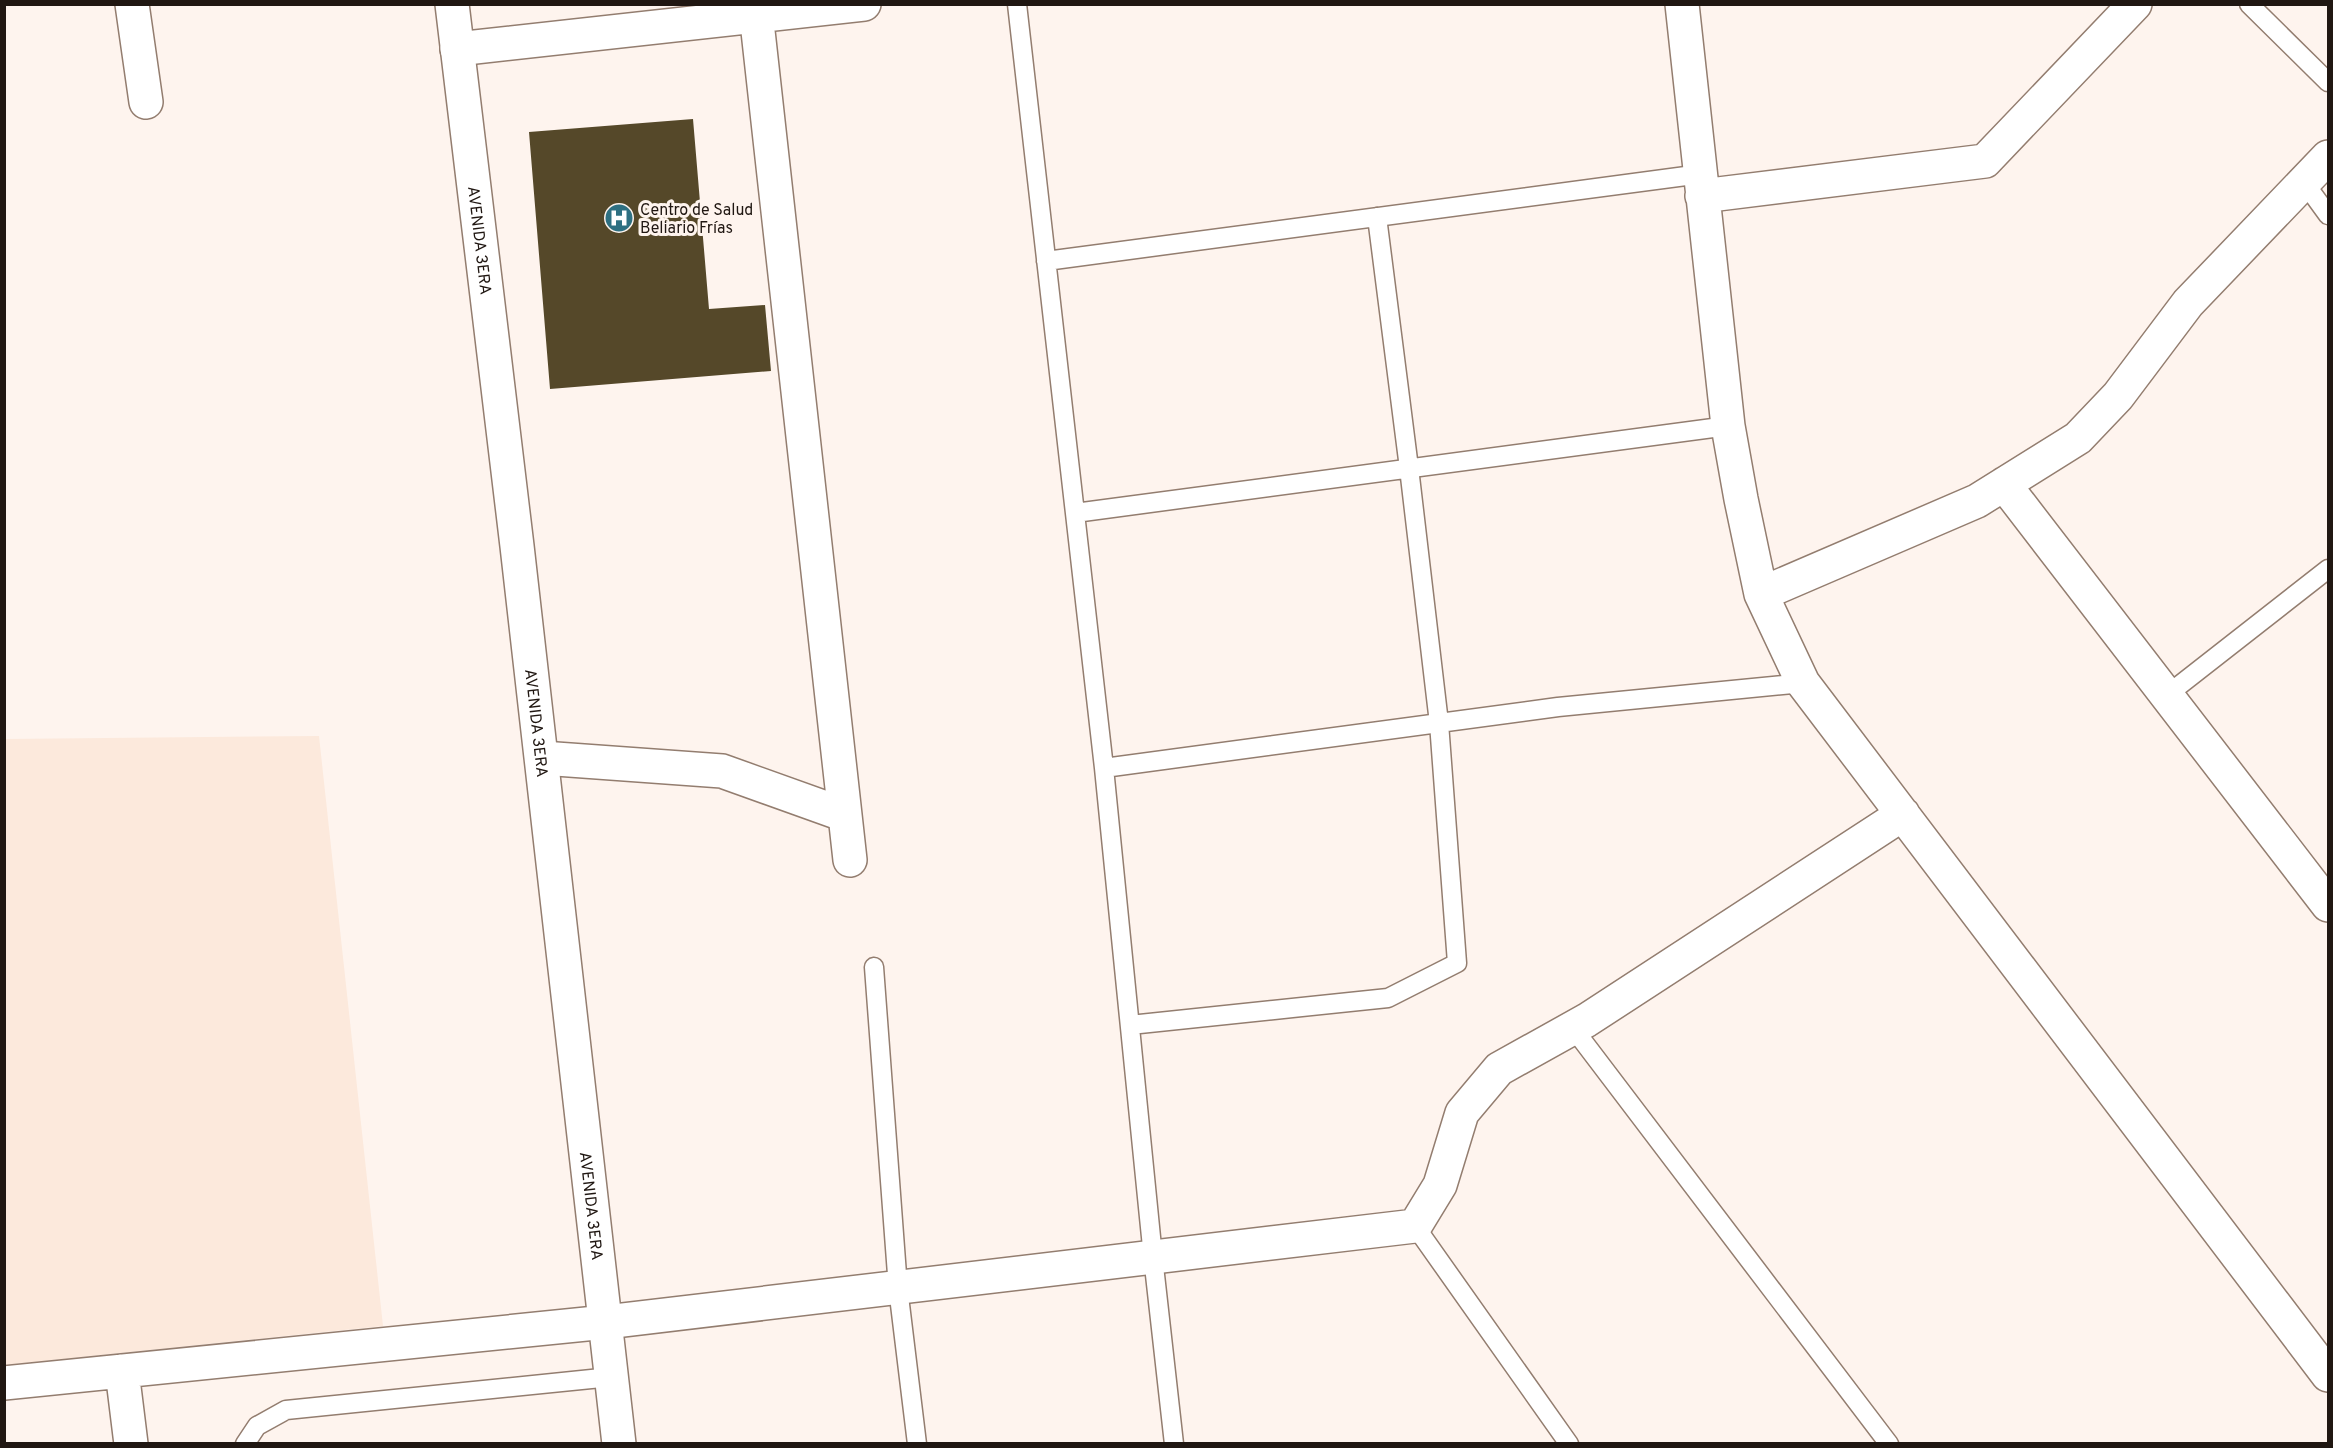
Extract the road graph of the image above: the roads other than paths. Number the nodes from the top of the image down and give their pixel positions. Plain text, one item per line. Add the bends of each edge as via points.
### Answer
1 (132, 4) edge
2 (452, 4) edge
3 (864, 4) edge
4 (1017, 4) edge
5 (1682, 4) edge
6 (2135, 4) edge
7 (2249, 4) edge
8 (755, 10) edge
9 (457, 49) junction
10 (2328, 82) edge
11 (146, 102) dead end
12 (2328, 157) edge
13 (2304, 182) junction
14 (1701, 185) junction
15 (2328, 214) edge
16 (1377, 217) junction
17 (1046, 261) junction
18 (1728, 426) junction
19 (1409, 468) junction
20 (2004, 484) junction
21 (1075, 513) junction
22 (2328, 569) edge
23 (1761, 594) junction
24 (1803, 683) junction
25 (2167, 695) junction
26 (1439, 723) junction
27 (542, 758) junction
28 (1104, 768) junction
29 (1903, 814) junction
30 (845, 815) junction
31 (850, 860) dead end
32 (2325, 893) edge
33 (874, 967) dead end
34 (1130, 1025) junction
35 (1573, 1028) junction
36 (1415, 1226) junction
37 (1153, 1257) junction
38 (898, 1287) junction
39 (606, 1322) junction
40 (122, 1371) junction
41 (2328, 1375) edge
42 (611, 1377) junction
43 (4, 1383) edge
44 (131, 1443) edge
45 (244, 1443) edge
46 (619, 1443) edge
47 (917, 1443) edge
48 (1174, 1443) edge
49 (1569, 1443) edge
50 (1889, 1443) edge

1 - 11 street
2 - 9 street, AVENIDA 3ERA
3 - 8 street
4 - 17 lane
5 - 14 street
6 - 14 street via 1984,161
7 - 10 lane
8 - 9 street
8 - 30 street
9 - 27 street, AVENIDA 3ERA
12 - 13 street
13 - 15 lane
13 - 20 street via 2188,303 2118,396 2078,438
14 - 16 lane
14 - 18 street
16 - 17 lane
16 - 19 lane
17 - 21 lane
18 - 19 lane
18 - 23 street
19 - 21 lane
19 - 26 lane
20 - 23 street via 1977,501
20 - 25 street
21 - 28 lane
22 - 25 lane
23 - 24 street
24 - 26 lane
24 - 29 street
25 - 32 street
26 - 28 lane
26 - 34 lane via 1457,963 1388,998
27 - 30 street via 722,771
27 - 39 street, AVENIDA 3ERA
28 - 34 lane
29 - 35 street
29 - 41 street
30 - 31 street
33 - 38 lane
34 - 37 lane
35 - 36 street via 1499,1069 1462,1113 1440,1185
35 - 50 lane
36 - 37 street
36 - 49 lane
37 - 38 street
37 - 48 lane
38 - 39 street
38 - 47 lane
39 - 40 street
39 - 42 street, AVENIDA 3ERA
40 - 43 street
40 - 44 street
42 - 45 lane via 285,1410 257,1426
42 - 46 street, AVENIDA 3ERA

